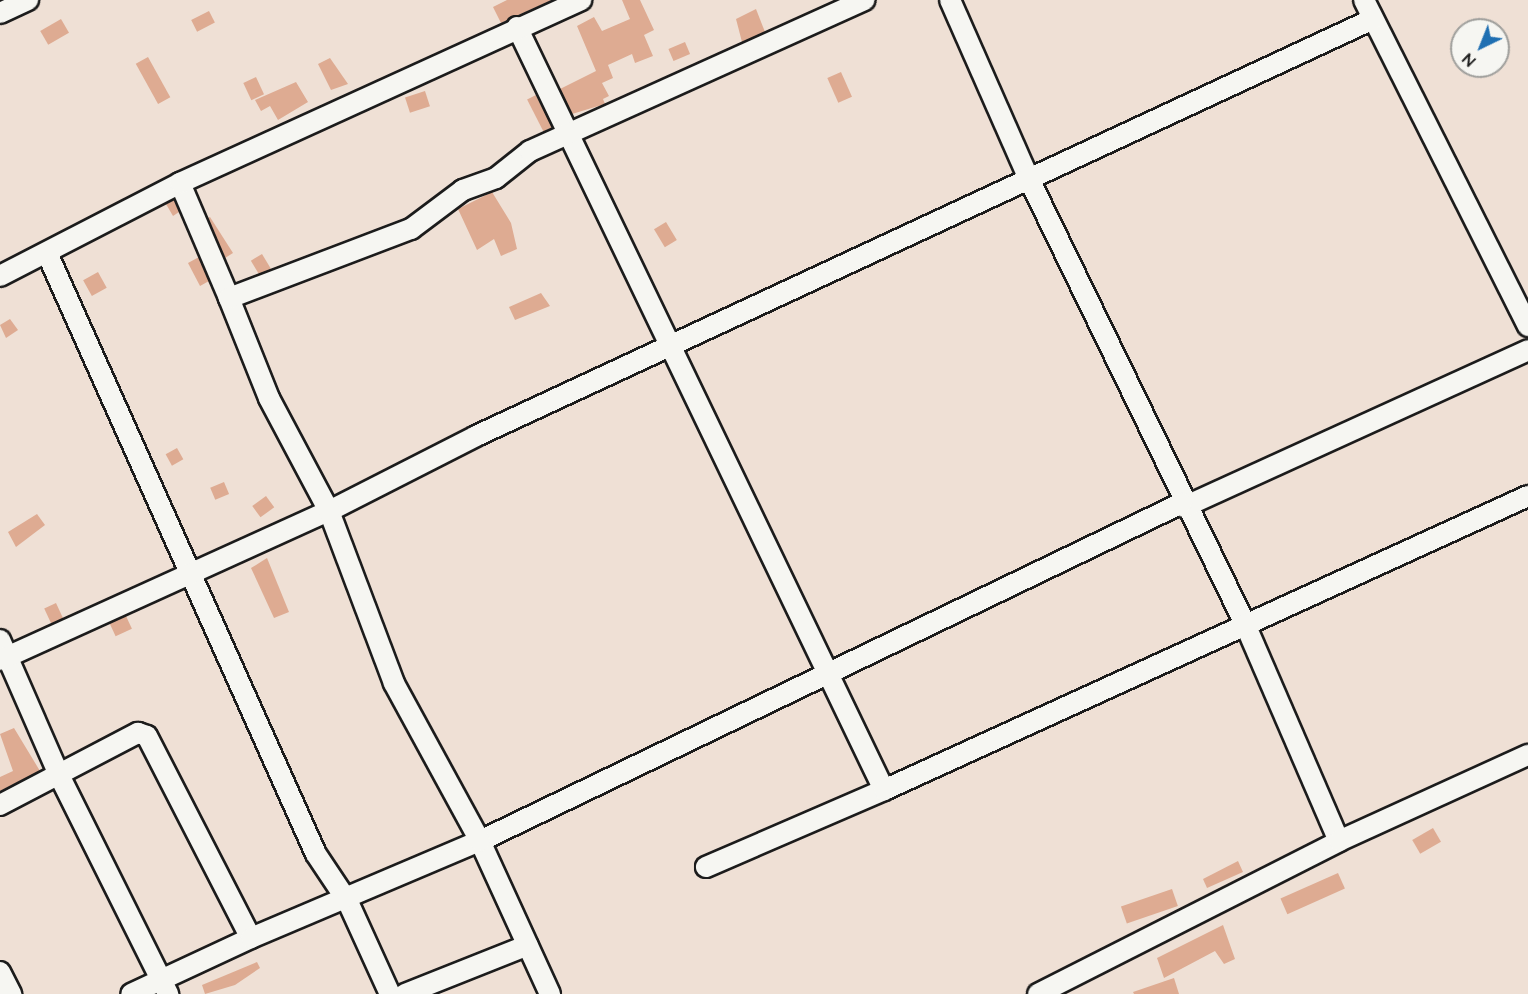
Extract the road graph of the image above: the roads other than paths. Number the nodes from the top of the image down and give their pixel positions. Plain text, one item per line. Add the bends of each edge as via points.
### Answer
1 (28, 0) edge
2 (581, 0) edge
3 (865, 0) edge
4 (950, 0) edge
5 (1364, 0) edge
6 (0, 13) edge
7 (1373, 19) junction
8 (518, 27) junction
9 (572, 132) junction
10 (1028, 177) junction
11 (180, 183) junction
12 (47, 253) junction
13 (0, 276) edge
14 (229, 298) junction
15 (1528, 326) edge
16 (669, 349) junction
17 (1528, 350) edge
18 (1528, 496) edge
19 (1183, 505) junction
20 (329, 511) junction
21 (191, 572) junction
22 (1245, 624) junction
23 (2, 652) edge
24 (826, 671) junction
25 (1528, 755) edge
26 (59, 776) junction
27 (884, 790) junction
28 (0, 805) edge
29 (480, 841) junction
30 (1339, 841) junction
31 (706, 867) dead end
32 (348, 902) junction
33 (251, 938) junction
34 (528, 945) junction
35 (0, 972) edge
36 (165, 987) edge
37 (11, 994) edge
38 (131, 994) edge
39 (390, 994) edge
40 (405, 994) edge
41 (550, 994) edge
42 (1038, 994) edge

1 - 6 street
2 - 8 street
3 - 9 street
4 - 10 street
5 - 7 street
7 - 10 street
7 - 15 street
8 - 9 street
8 - 11 street
9 - 14 street via 530,152 496,178 463,190 411,229
9 - 16 street
10 - 16 street
10 - 19 street
11 - 12 street
11 - 14 street
12 - 13 street
12 - 21 street
14 - 20 street via 269,398
16 - 20 street via 476,436
16 - 24 street
17 - 19 street
18 - 22 street
19 - 22 street
19 - 24 street
20 - 21 street
20 - 29 street via 394,683
21 - 23 street
21 - 32 street via 315,854
22 - 27 street
22 - 30 street
23 - 26 street
24 - 27 street
24 - 29 street
25 - 30 street
26 - 28 street
26 - 33 street via 138,733 147,736
26 - 36 street
27 - 31 street
29 - 32 street
29 - 34 street
30 - 42 street
32 - 33 street
32 - 39 street
33 - 36 street
34 - 40 street
34 - 41 street
35 - 37 street
36 - 38 street

